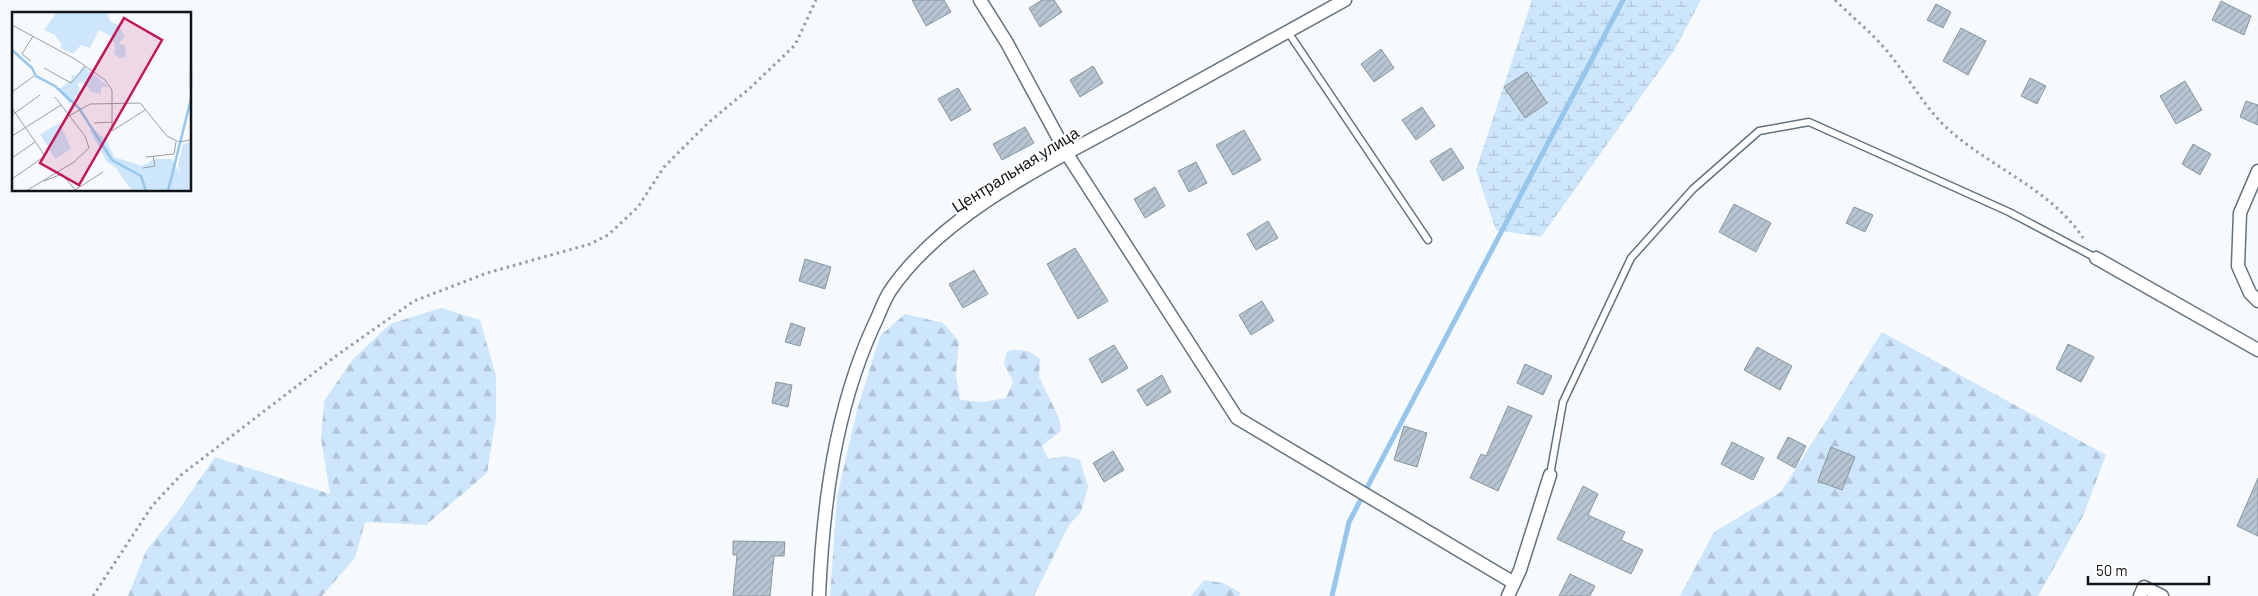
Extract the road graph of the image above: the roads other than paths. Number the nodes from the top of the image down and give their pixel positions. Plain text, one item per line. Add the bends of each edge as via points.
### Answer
1 (980, 0) edge
2 (1346, 0) edge
3 (1288, 32) junction
4 (1068, 154) junction
5 (2258, 171) edge
6 (1428, 240) dead end
7 (2096, 258) joint
8 (2258, 301) edge
9 (2258, 350) edge
10 (1550, 475) joint
11 (1514, 583) junction
12 (2142, 592) edge
13 (819, 596) edge
14 (1508, 596) edge
15 (2162, 596) edge

1 - 4 street
2 - 3 street, Центральная улица
3 - 4 street, Центральная улица
3 - 6 lane
4 - 11 street via 1237,418
4 - 13 street, Центральная улица via 978,208 920,253 889,293 862,351 845,406 829,480
5 - 8 street via 2240,213 2238,266 2250,293
7 - 9 street
7 - 10 lane via 2009,212 1810,122 1759,131 1693,189 1631,258 1563,402
10 - 11 street
11 - 14 street
12 - 15 street

